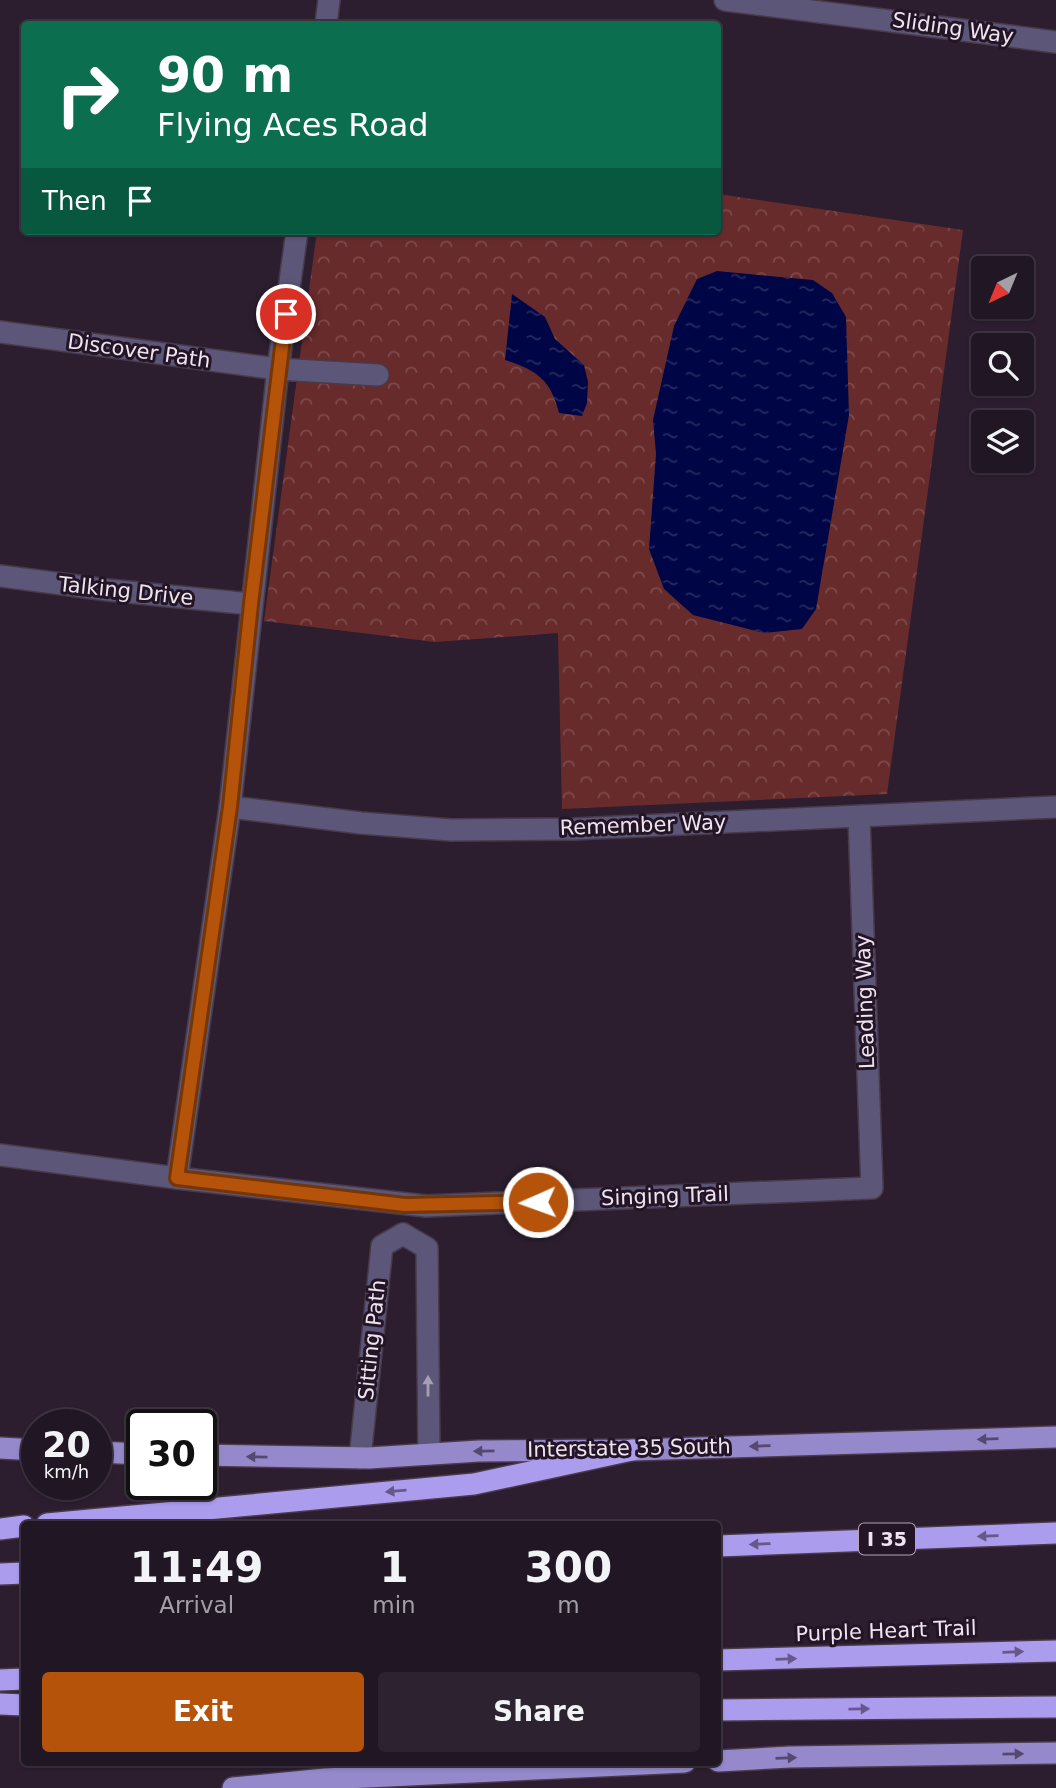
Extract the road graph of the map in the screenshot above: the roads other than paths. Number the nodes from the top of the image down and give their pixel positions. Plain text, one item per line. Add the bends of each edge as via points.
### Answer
1 (329, 0) edge
2 (725, 0) edge
3 (326, 21) edge
4 (1056, 42) edge
5 (296, 235) edge
6 (0, 332) edge
7 (278, 369) junction
8 (379, 375) dead end
9 (0, 576) edge
10 (251, 604) junction
11 (230, 807) junction
12 (1056, 807) edge
13 (859, 817) junction
14 (0, 1155) edge
15 (177, 1178) junction
16 (872, 1188) joint
17 (405, 1205) junction
18 (402, 1234) junction
19 (1056, 1437) edge
20 (0, 1448) edge
21 (21, 1449) edge
22 (632, 1450) junction
23 (429, 1454) junction
24 (217, 1455) edge
25 (360, 1458) junction
26 (79, 1521) edge
27 (21, 1526) edge
28 (0, 1529) edge
29 (1056, 1533) edge
30 (721, 1546) edge
31 (21, 1573) edge
32 (0, 1574) edge
33 (1056, 1651) edge
34 (721, 1660) edge
35 (21, 1679) edge
36 (0, 1680) edge
37 (0, 1704) edge
38 (21, 1705) edge
39 (1056, 1707) edge
40 (721, 1710) edge
41 (1056, 1753) edge
42 (721, 1761) edge
43 (600, 1766) edge
44 (233, 1788) edge

1 - 3 street
2 - 4 street, Sliding Way
5 - 7 street
6 - 7 street, Discover Path
7 - 8 street, Discover Path
7 - 10 street
9 - 10 street, Talking Drive
10 - 11 street
11 - 13 street, Remember Way via 451,830
11 - 15 street
12 - 13 street, Remember Way
13 - 16 street, Leading Way
14 - 15 street, Singing Trail
15 - 17 street, Singing Trail
16 - 17 street, Singing Trail
17 - 18 street
23 -> 18 street via 428,1248
18 - 25 street, Sitting Path via 382,1246
19 -> 22 main road, Interstate 35 South
20 - 21 main road
22 -> 23 main road, Interstate 35 South
22 -> 26 highway via 474,1484
23 - 25 main road, Interstate 35 South
25 -> 24 main road, Interstate 35 South
27 - 28 highway
29 -> 30 highway, I 35
31 - 32 highway
34 -> 33 highway, Purple Heart Trail
35 - 36 highway
37 - 38 highway
40 -> 39 highway
42 -> 41 main road
43 - 44 main road

